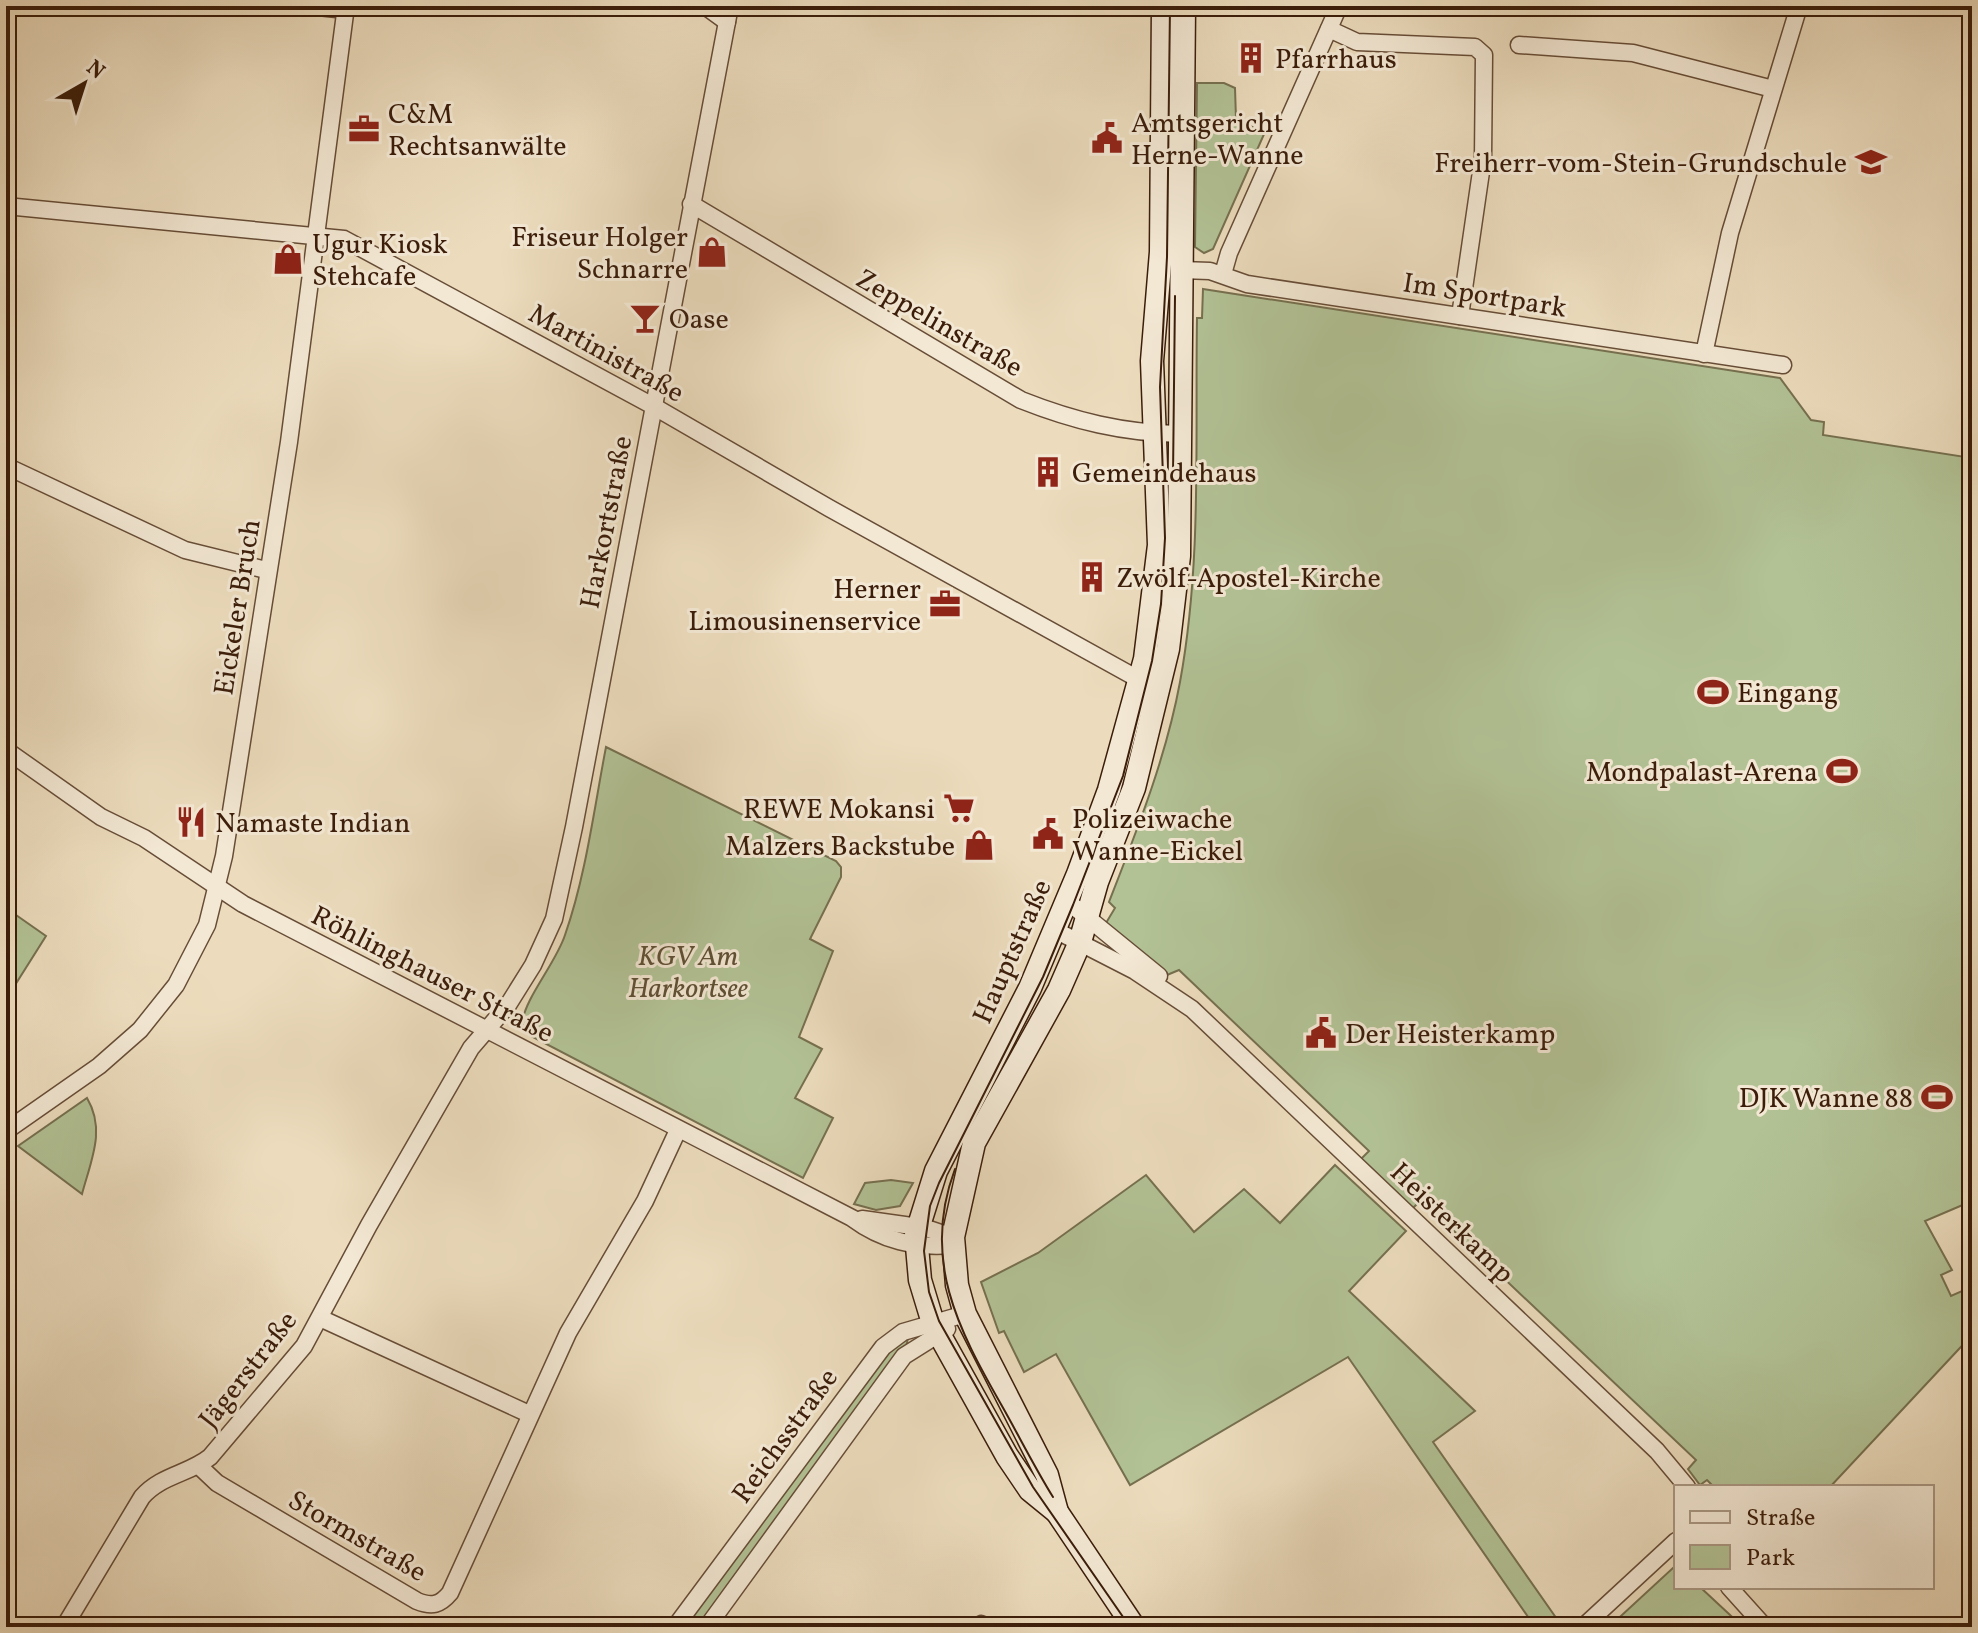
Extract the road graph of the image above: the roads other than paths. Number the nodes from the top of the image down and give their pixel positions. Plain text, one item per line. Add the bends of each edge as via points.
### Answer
1 (309, 6) edge
2 (705, 6) edge
3 (1163, 6) edge
4 (1184, 6) edge
5 (1339, 6) edge
6 (1799, 6) edge
7 (346, 8) edge
8 (729, 14) edge
9 (1329, 29) junction
10 (1519, 45) dead end
11 (1773, 89) junction
12 (691, 204) junction
13 (6, 206) edge
14 (318, 234) junction
15 (1170, 270) junction
16 (1223, 274) junction
17 (1460, 316) junction
18 (1704, 354) junction
19 (1783, 365) dead end
20 (653, 406) junction
21 (1154, 434) junction
22 (1180, 434) junction
23 (6, 466) edge
24 (266, 570) junction
25 (1140, 680) junction
26 (6, 750) edge
27 (217, 888) junction
28 (1067, 901) junction
29 (1088, 917) junction
30 (1055, 930) junction
31 (1080, 942) junction
32 (1179, 998) junction
33 (486, 1028) junction
34 (678, 1130) junction
35 (6, 1131) edge
36 (917, 1236) junction
37 (952, 1241) junction
38 (966, 1317) junction
39 (320, 1318) junction
40 (936, 1328) junction
41 (529, 1414) junction
42 (199, 1466) junction
43 (1685, 1485) edge
44 (1057, 1512) junction
45 (1674, 1543) edge
46 (1731, 1589) edge
47 (64, 1627) edge
48 (675, 1627) edge
49 (707, 1627) edge
50 (1134, 1627) edge
51 (1583, 1627) edge
52 (1765, 1627) edge

1 - 7 street
2 - 8 street
3 - 15 street, Hauptstraße
4 - 15 street, Hauptstraße
5 - 9 street
6 - 11 street
7 - 14 street, Eickeler Bruch
8 - 12 street, Harkortstraße
9 - 16 street
9 - 17 street via 1357,42 1481,50 1484,55 1483,158
10 - 11 street via 1633,53
11 - 18 street via 1730,233
12 - 20 street, Harkortstraße
12 - 21 street, Zeppelinstraße via 1021,400 1068,419
13 - 14 street, Martinistraße
14 - 20 street, Martinistraße via 357,244
14 - 24 street, Eickeler Bruch
15 - 16 street, Im Sportpark
15 - 21 street, Hauptstraße via 1152,361
15 - 22 street, Hauptstraße
16 - 17 street, Im Sportpark via 1247,284
17 - 18 street, Im Sportpark
18 - 19 street, Im Sportpark
20 - 25 street, Martinistraße
20 - 33 street, Harkortstraße via 554,919 533,965
21 - 22 street, Zeppelinstraße
21 - 25 street, Hauptstraße via 1159,545
22 - 29 street, Hauptstraße via 1179,556 1168,649 1137,777
23 - 24 street via 185,550
24 - 27 street, Eickeler Bruch
25 - 28 street, Hauptstraße via 1109,790
26 - 27 street, Röhlinghauser Straße via 101,817 144,838
27 - 33 street, Röhlinghauser Straße
27 - 35 street, Eickeler Bruch via 189,964 140,1030 99,1066
28 - 29 street, Heisterkamp
28 - 30 street, Hauptstraße
29 - 31 street, Hauptstraße
29 - 32 street, Heisterkamp
30 - 31 street, Heisterkamp
30 - 36 street, Hauptstraße via 936,1171
31 - 32 street, Heisterkamp
31 - 37 street, Hauptstraße via 974,1143
32 - 43 street, Heisterkamp via 1657,1451
33 - 34 street, Röhlinghauser Straße
33 - 39 street, Jägerstraße
34 - 36 street, Röhlinghauser Straße via 852,1218
34 - 41 street, Stormstraße
36 - 37 street, Röhlinghauser Straße
36 - 40 street, Hauptstraße via 923,1295
37 - 38 street, Hauptstraße
38 - 40 street, Reichsstraße
38 - 44 street, Hauptstraße via 1040,1461
39 - 41 street
39 - 42 street, Jägerstraße via 296,1357
40 - 44 street, Hauptstraße via 1007,1456 1030,1490
40 - 48 street, Reichsstraße via 893,1339 873,1358
40 - 49 street, Reichsstraße via 904,1356
41 - 42 street, Stormstraße via 450,1593 432,1605 217,1483
42 - 47 street, Jägerstraße via 167,1477 142,1497
44 - 50 street, Hauptstraße
45 - 51 street
46 - 52 street

